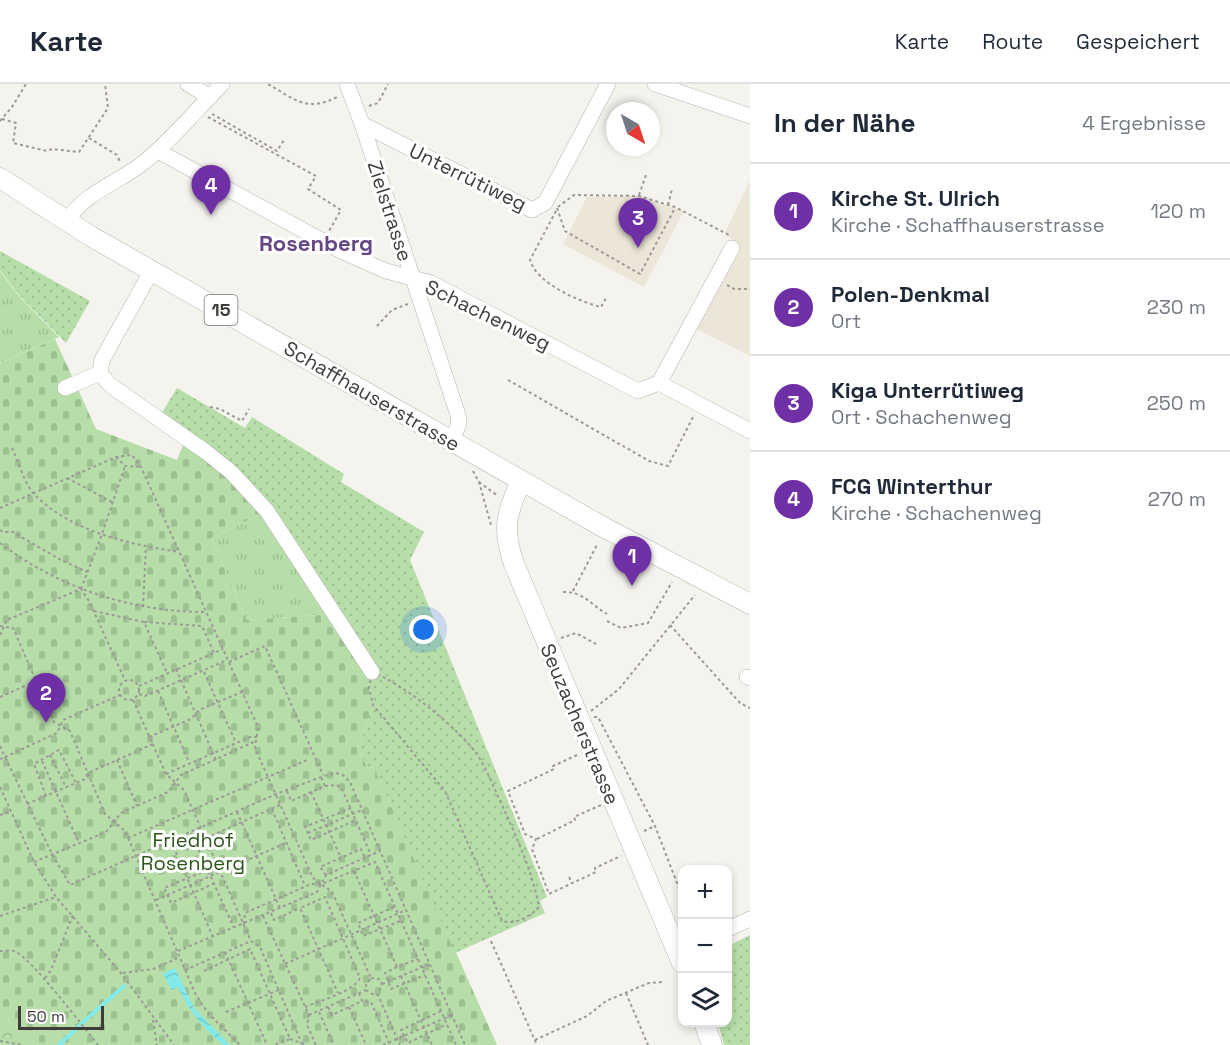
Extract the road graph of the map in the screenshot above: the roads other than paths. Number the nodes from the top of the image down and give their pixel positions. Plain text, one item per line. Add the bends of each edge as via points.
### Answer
1 (188, 84) edge
2 (222, 84) edge
3 (608, 84) edge
4 (655, 84) edge
5 (345, 89) edge
6 (201, 105) junction
7 (363, 116) junction
8 (750, 116) edge
9 (158, 151) junction
10 (0, 178) edge
11 (67, 221) junction
12 (732, 248) road end
13 (152, 270) junction
14 (413, 280) junction
15 (100, 374) junction
16 (659, 383) junction
17 (65, 388) dead end
18 (750, 431) edge
19 (451, 441) junction
20 (521, 481) junction
21 (750, 604) edge
22 (372, 672) road end
23 (750, 919) edge
24 (732, 927) edge
25 (678, 948) edge
26 (705, 1027) edge
27 (712, 1045) edge

1 - 6 street
2 - 6 street
3 - 7 street, Unterrütiweg via 551,206 532,210
4 - 8 street
5 - 7 street, Zielstrasse
6 - 9 street
7 - 14 street, Zielstrasse
9 - 11 street via 80,204
9 - 14 street, Schachenweg via 323,241 386,272
10 - 11 main road, Schaffhauserstrasse / 15
11 - 13 main road, Schaffhauserstrasse / 15
12 - 16 street
13 - 15 street via 102,360
13 - 19 main road, Schaffhauserstrasse / 15
14 - 16 street, Schachenweg via 431,284 638,391
14 - 19 street, Zielstrasse via 458,415 459,424
15 - 17 street
15 - 22 street via 231,472 267,511
16 - 18 street
19 - 20 main road, Schaffhauserstrasse / 15
20 - 21 main road, Schaffhauserstrasse / 15
20 - 25 main road, Seuzacherstrasse via 506,525 514,564
23 - 24 street
26 - 27 main road

